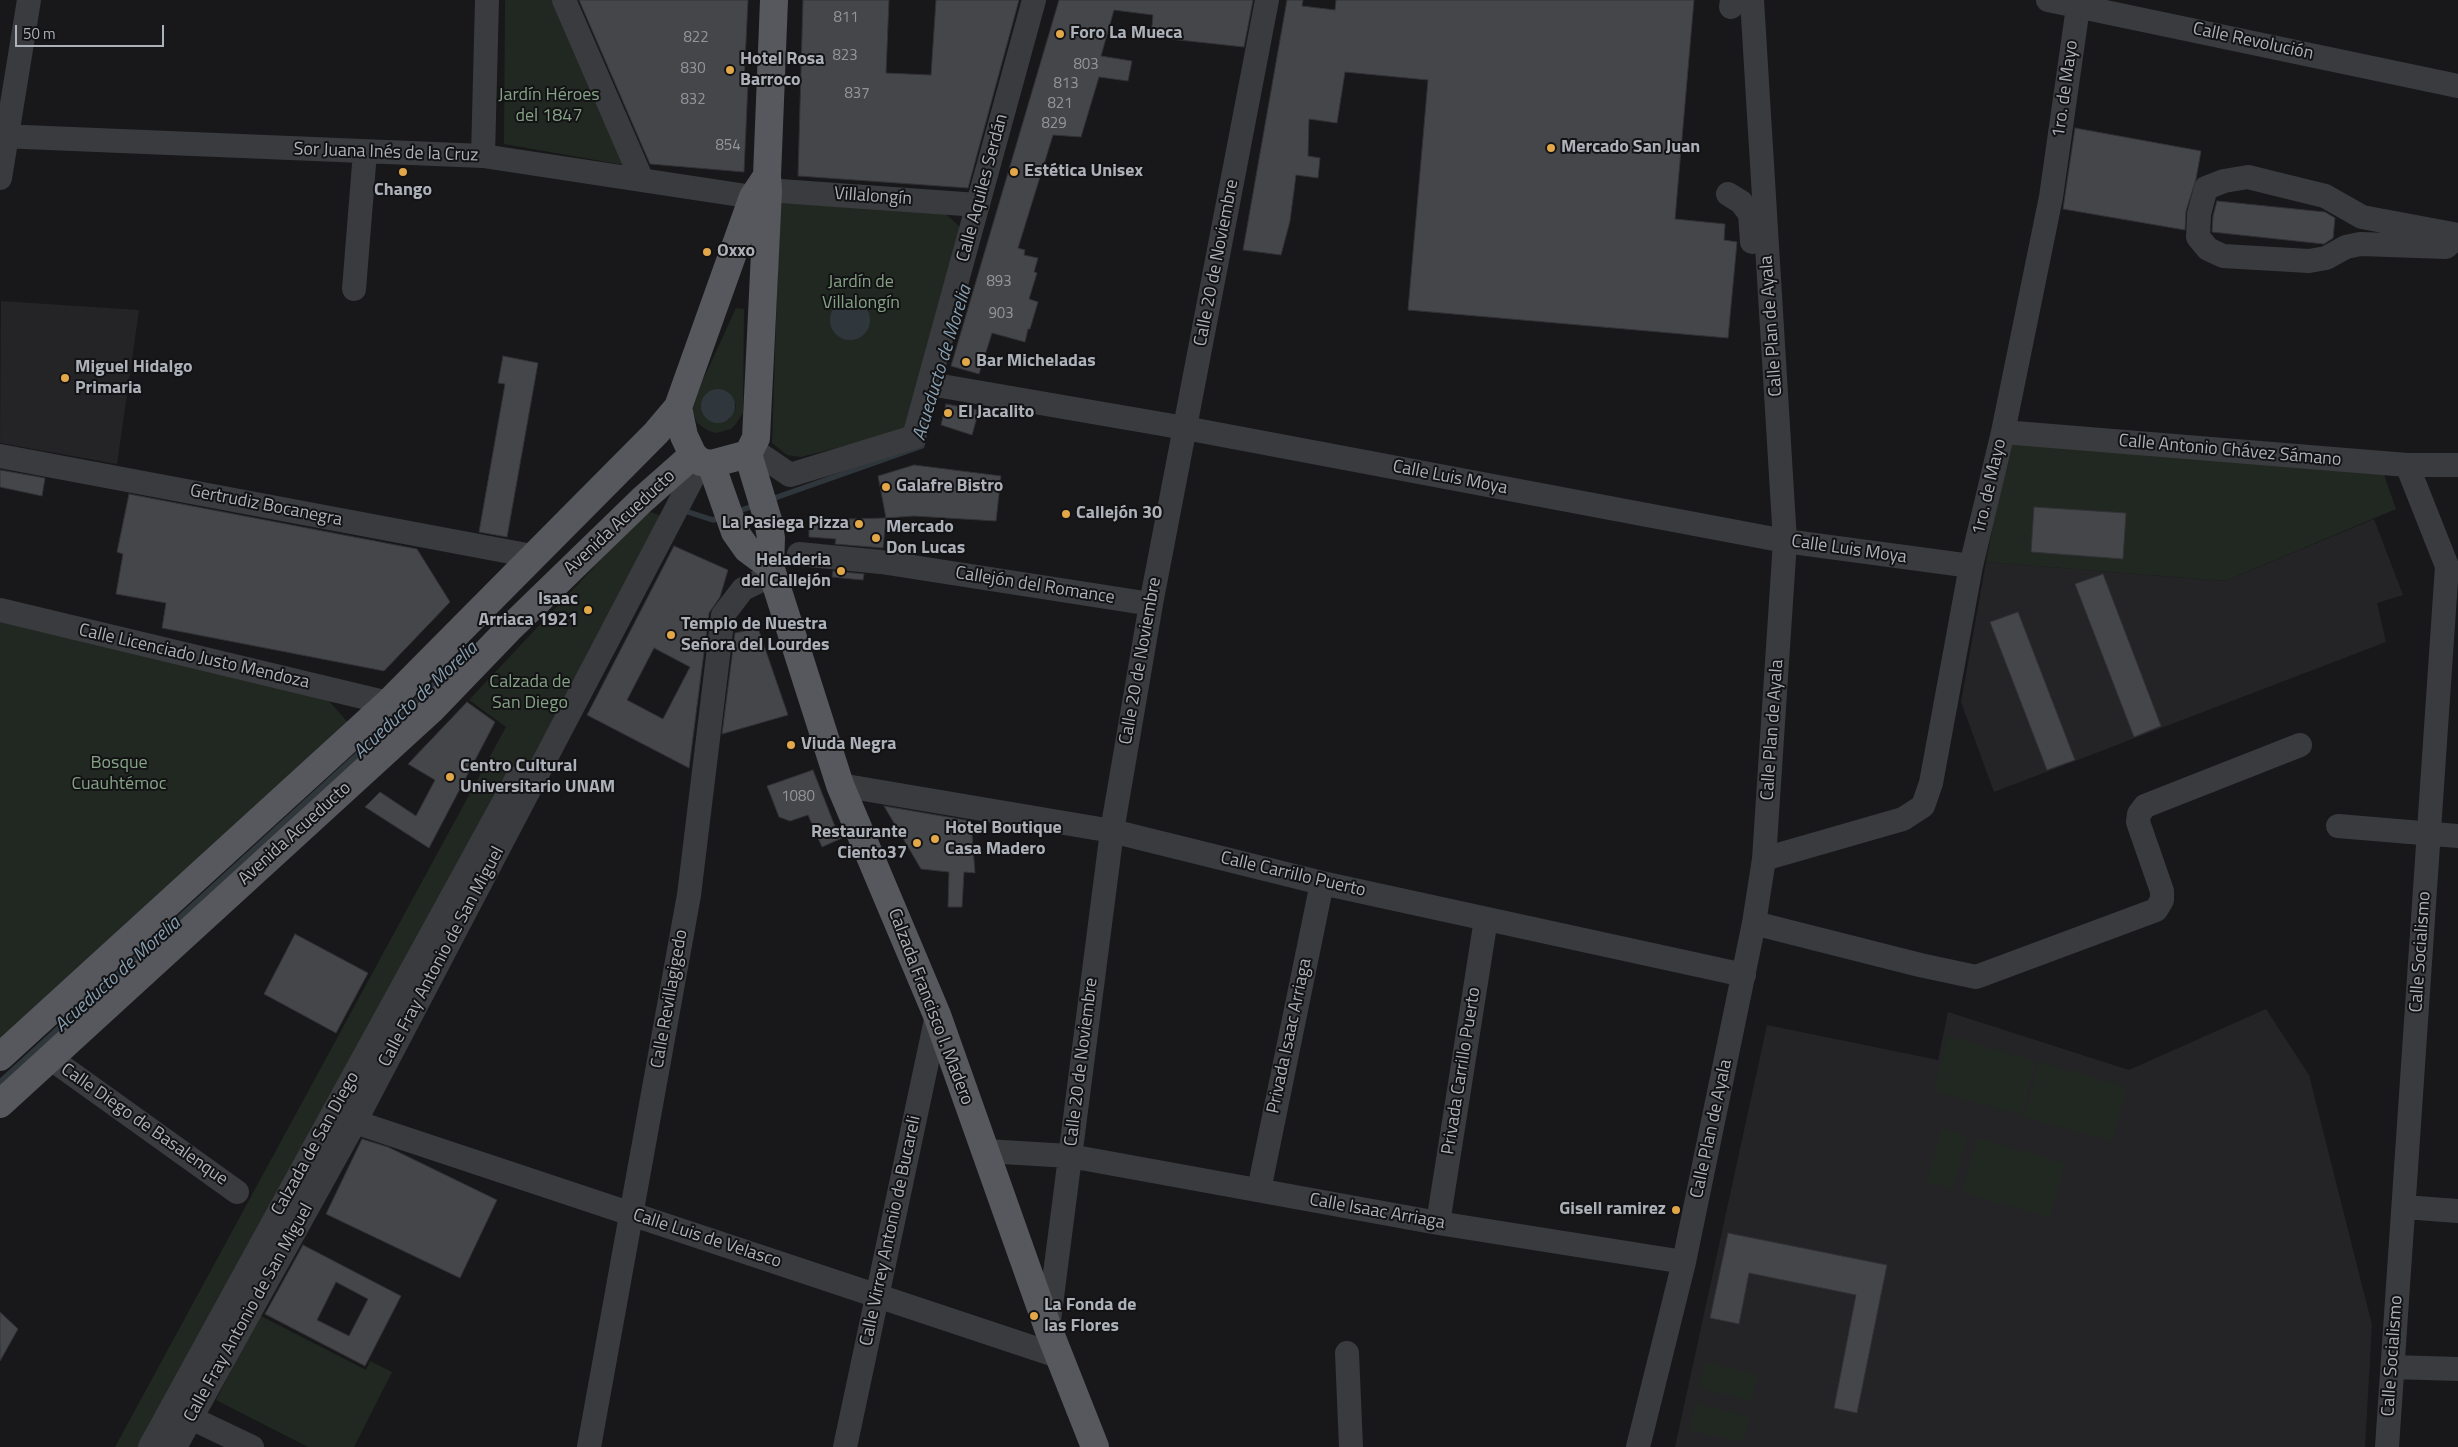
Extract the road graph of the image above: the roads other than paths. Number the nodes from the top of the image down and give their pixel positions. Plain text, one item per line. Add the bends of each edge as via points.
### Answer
1 (29, 0) edge
2 (487, 0) edge
3 (564, 0) edge
4 (774, 0) edge
5 (1034, 0) edge
6 (1268, 0) edge
7 (2048, 0) edge
8 (1738, 2) edge
9 (2079, 3) edge
10 (2458, 86) edge
11 (3, 137) edge
12 (365, 152) junction
13 (483, 156) junction
14 (0, 178) edge
15 (642, 180) junction
16 (763, 188) junction
17 (1728, 194) dead end
18 (978, 205) junction
19 (2458, 236) edge
20 (1769, 278) junction
21 (354, 289) dead end
22 (930, 384) junction
23 (678, 407) junction
24 (1185, 428) junction
25 (2003, 432) junction
26 (750, 452) junction
27 (0, 456) edge
28 (702, 461) junction
29 (2407, 465) junction
30 (2458, 465) edge
31 (670, 500) dead end
32 (1786, 541) junction
33 (799, 554) dead end
34 (532, 556) junction
35 (1971, 566) junction
36 (772, 570) junction
37 (1151, 604) junction
38 (0, 610) edge
39 (388, 703) junction
40 (2300, 746) dead end
41 (840, 784) junction
42 (2338, 826) dead end
43 (1112, 831) junction
44 (2429, 834) junction
45 (2458, 836) edge
46 (1764, 859) junction
47 (1322, 883) junction
48 (1486, 919) junction
49 (1754, 923) junction
50 (1744, 975) junction
51 (937, 1015) junction
52 (0, 1057) edge
53 (50, 1058) junction
54 (0, 1104) edge
55 (355, 1122) junction
56 (985, 1151) junction
57 (1070, 1156) junction
58 (1259, 1190) junction
59 (237, 1192) dead end
60 (2404, 1206) junction
61 (2458, 1211) edge
62 (632, 1214) junction
63 (1438, 1223) junction
64 (1684, 1262) junction
65 (877, 1296) junction
66 (1048, 1328) junction
67 (1347, 1353) dead end
68 (1058, 1356) junction
69 (2393, 1367) junction
70 (2458, 1369) edge
71 (191, 1418) junction
72 (150, 1447) edge
73 (175, 1447) edge
74 (252, 1447) edge
75 (589, 1447) edge
76 (845, 1447) edge
77 (1095, 1447) edge
78 (1352, 1447) edge
79 (1638, 1447) edge
80 (2387, 1447) edge

1 - 11 street
2 - 13 street
3 - 15 street
4 - 16 main road
5 - 18 street, Calle Aquiles Serdán
6 - 24 street, Calle 20 de Noviembre
7 - 9 street, Calle Revolución
8 - 20 street, Calle Plan de Ayala
9 - 10 street, Calle Revolución
9 - 25 street, 1ro. de Mayo via 2050,196
11 - 12 street, Sor Juana Inés de la Cruz
11 - 14 street
12 - 13 street, Sor Juana Inés de la Cruz
12 - 21 street
13 - 15 street, Sor Juana Inés de la Cruz
15 - 16 street, Sor Juana Inés de la Cruz
16 - 18 street, Villalongín
16 - 23 main road
16 - 26 main road via 756,438
17 - 20 street via 1741,202 1750,214 1755,276
18 - 22 street, Calle Aquiles Serdán
19 - 19 street via 2446,247 2360,244 2346,247 2326,258 2309,261 2224,256 2208,249 2198,237 2199,214 2206,188 2248,177 2325,196 2362,217
20 - 32 street, Calle Plan de Ayala
22 - 24 street, Calle Luis Moya
22 - 26 street, Calle Aquiles Serdán via 914,438 790,475
23 - 28 main road via 684,436
23 - 34 main road, Avenida Acueducto
24 - 32 street, Calle Luis Moya
24 - 37 street, Calle 20 de Noviembre
25 - 29 street, Calle Antonio Chávez Sámano
25 - 35 street, 1ro. de Mayo
26 - 28 main road
26 - 36 main road, Calzada Francisco I. Madero via 768,520
27 - 34 street, Gertrudiz Bocanegra
28 - 36 main road via 735,532 747,549
28 - 53 main road, Avenida Acueducto via 600,541 431,710
28 - 55 street, Calle Fray Antonio de San Miguel
29 - 30 street, Calle Antonio Chávez Sámano
29 - 44 street, Calle Socialismo via 2447,566
31 - 72 street, Calzada de San Diego
32 - 35 street, Calle Luis Moya
32 - 46 street, Calle Plan de Ayala
33 - 37 street, Callejón del Romance via 880,562
34 - 39 main road, Avenida Acueducto
35 - 46 street, 1ro. de Mayo via 1931,783 1923,806 1903,819
36 - 41 main road, Calzada Francisco I. Madero
36 - 62 street, Calle Revillagigedo via 743,588 723,615 689,895
37 - 43 street, Calle 20 de Noviembre
38 - 39 street, Calle Licenciado Justo Mendoza
39 - 52 main road, Avenida Acueducto
40 - 49 street via 2145,806 2138,822 2162,891 2162,900 2156,910 1976,976
41 - 43 street, Calle Carrillo Puerto
41 - 51 main road, Calzada Francisco I. Madero
42 - 44 street
43 - 47 street, Calle Carrillo Puerto
43 - 57 street, Calle 20 de Noviembre
44 - 45 street
44 - 60 street, Calle Socialismo
46 - 49 street, Calle Plan de Ayala
47 - 48 street, Calle Carrillo Puerto
47 - 58 street, Privada Isaac Arriaga
48 - 50 street, Calle Carrillo Puerto
48 - 63 street, Privada Carrillo Puerto
49 - 50 street, Calle Plan de Ayala
50 - 64 street, Calle Plan de Ayala
51 - 56 main road, Calzada Francisco I. Madero
51 - 65 street, Calle Virrey Antonio de Bucareli
53 - 54 main road, Avenida Acueducto
53 - 59 street, Calle Diego de Basalenque
55 - 62 street, Calle Luis de Velasco
55 - 71 street, Calle Fray Antonio de San Miguel
56 - 57 street, Calle Isaac Arriaga
56 - 66 main road, Calzada Francisco I. Madero
57 - 58 street, Calle Isaac Arriaga
57 - 66 street, Calle 20 de Noviembre
58 - 63 street, Calle Isaac Arriaga
60 - 61 street
60 - 69 street, Calle Socialismo
62 - 65 street, Calle Luis de Velasco
62 - 75 street, Calle Revillagigedo
63 - 64 street, Calle Isaac Arriaga
64 - 79 street, Calle Plan de Ayala
65 - 68 street, Calle Luis de Velasco
65 - 76 street, Calle Virrey Antonio de Bucareli
66 - 68 main road, Calzada Francisco I. Madero
67 - 78 street
68 - 77 main road, Calzada Francisco I. Madero
69 - 70 street
69 - 80 street, Calle Socialismo
71 - 73 street, Calle Fray Antonio de San Miguel
71 - 74 street

